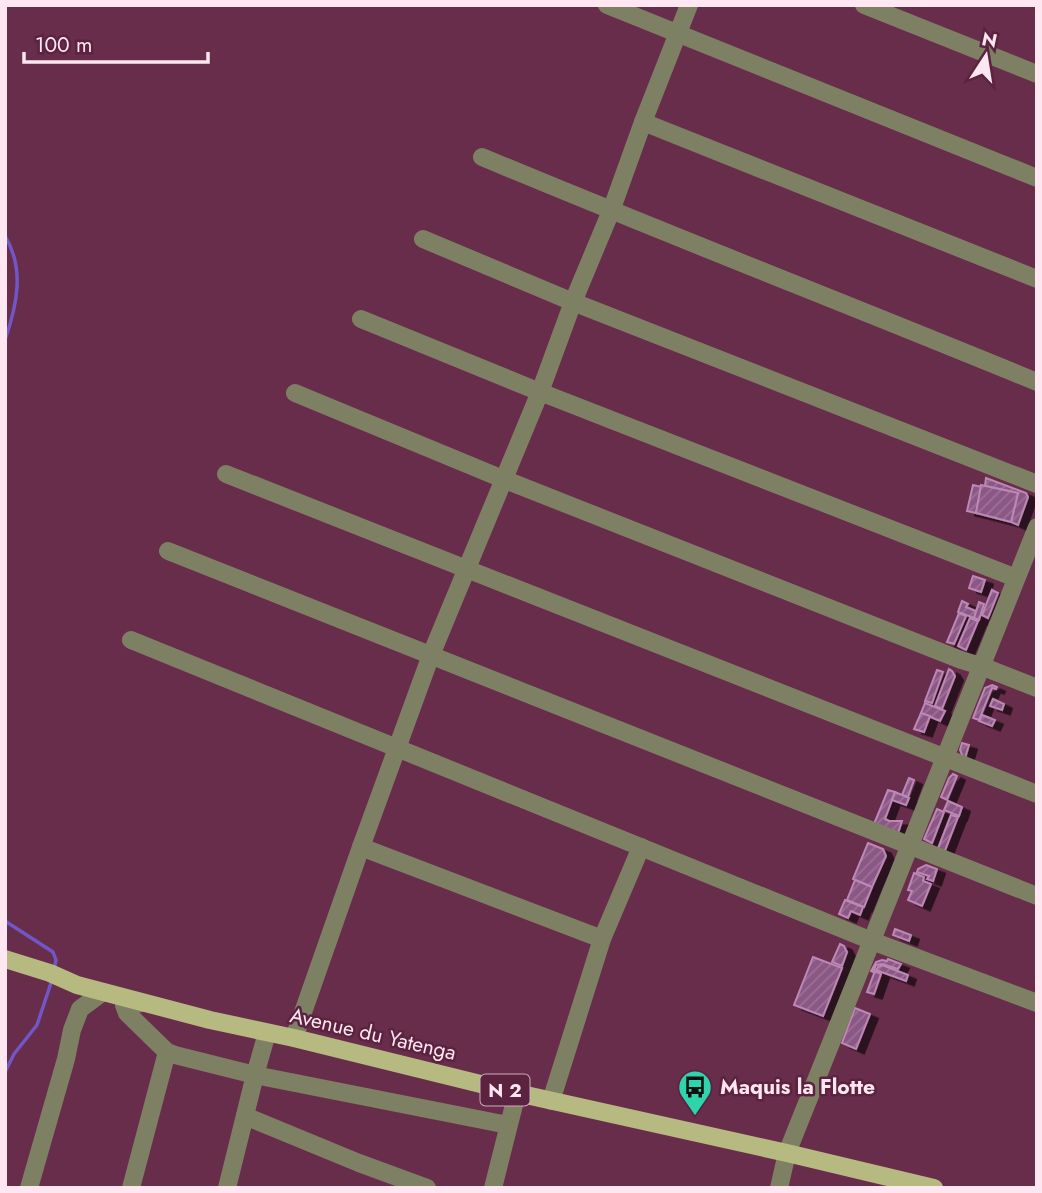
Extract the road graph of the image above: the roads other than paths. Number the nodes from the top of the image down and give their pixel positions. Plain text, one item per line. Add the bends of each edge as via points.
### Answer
1 (607, 5) edge
2 (689, 5) edge
3 (864, 5) edge
4 (677, 34) junction
5 (1037, 74) edge
6 (643, 122) junction
7 (482, 157) dead end
8 (1037, 178) edge
9 (611, 211) junction
10 (423, 239) dead end
11 (1037, 279) edge
12 (573, 302) junction
13 (361, 319) dead end
14 (1037, 382) edge
15 (540, 392) junction
16 (295, 393) dead end
17 (226, 474) dead end
18 (503, 479) junction
19 (1037, 484) edge
20 (1037, 527) edge
21 (168, 551) dead end
22 (466, 569) junction
23 (1016, 578) junction
24 (131, 640) dead end
25 (431, 654) junction
26 (981, 667) junction
27 (1037, 688) edge
28 (397, 747) junction
29 (944, 759) junction
30 (1037, 794) edge
31 (910, 846) junction
32 (641, 847) junction
33 (361, 848) junction
34 (1037, 896) edge
35 (602, 939) junction
36 (872, 941) junction
37 (5, 958) edge
38 (103, 992) junction
39 (142, 1003) junction
40 (1037, 1003) edge
41 (267, 1033) junction
42 (294, 1038) junction
43 (167, 1052) junction
44 (255, 1075) junction
45 (517, 1093) junction
46 (551, 1101) junction
47 (245, 1116) junction
48 (508, 1125) junction
49 (787, 1153) junction
50 (29, 1188) edge
51 (131, 1188) edge
52 (227, 1188) edge
53 (427, 1188) edge
54 (493, 1188) edge
55 (779, 1188) edge
56 (934, 1188) edge

1 - 4 street
2 - 4 street
3 - 5 street
4 - 6 street
4 - 8 street
6 - 9 street
6 - 11 street
7 - 9 street
9 - 12 street
9 - 14 street
10 - 12 street
12 - 15 street
12 - 19 street
13 - 15 street
15 - 18 street
15 - 23 street
16 - 18 street
17 - 22 street
18 - 22 street
18 - 26 street
20 - 23 street
21 - 25 street
22 - 25 street
22 - 29 street
23 - 26 street
24 - 28 street
25 - 28 street
25 - 31 street
26 - 27 street
26 - 29 street
28 - 32 street
28 - 33 street
29 - 30 street
29 - 31 street
31 - 34 street
31 - 36 street
32 - 35 street
32 - 36 street
33 - 35 street
33 - 42 street
35 - 46 street
36 - 40 street
36 - 49 street
37 - 38 main road, Avenue du Yatenga / N 2
38 - 39 main road, Avenue du Yatenga / N 2
38 - 50 street via 80,1009
39 - 41 main road, Avenue du Yatenga / N 2
39 - 43 street via 124,1004 127,1013
41 - 42 main road, Avenue du Yatenga / N 2
41 - 44 street
42 - 45 main road, Avenue du Yatenga / N 2
43 - 44 street
43 - 51 street
44 - 47 street
44 - 48 street
45 - 46 main road, Avenue du Yatenga / N 2
45 - 48 street
46 - 49 main road, Avenue du Yatenga / N 2
47 - 52 street
47 - 53 street
48 - 54 street
49 - 55 street
49 - 56 main road, Avenue du Yatenga / N 2

